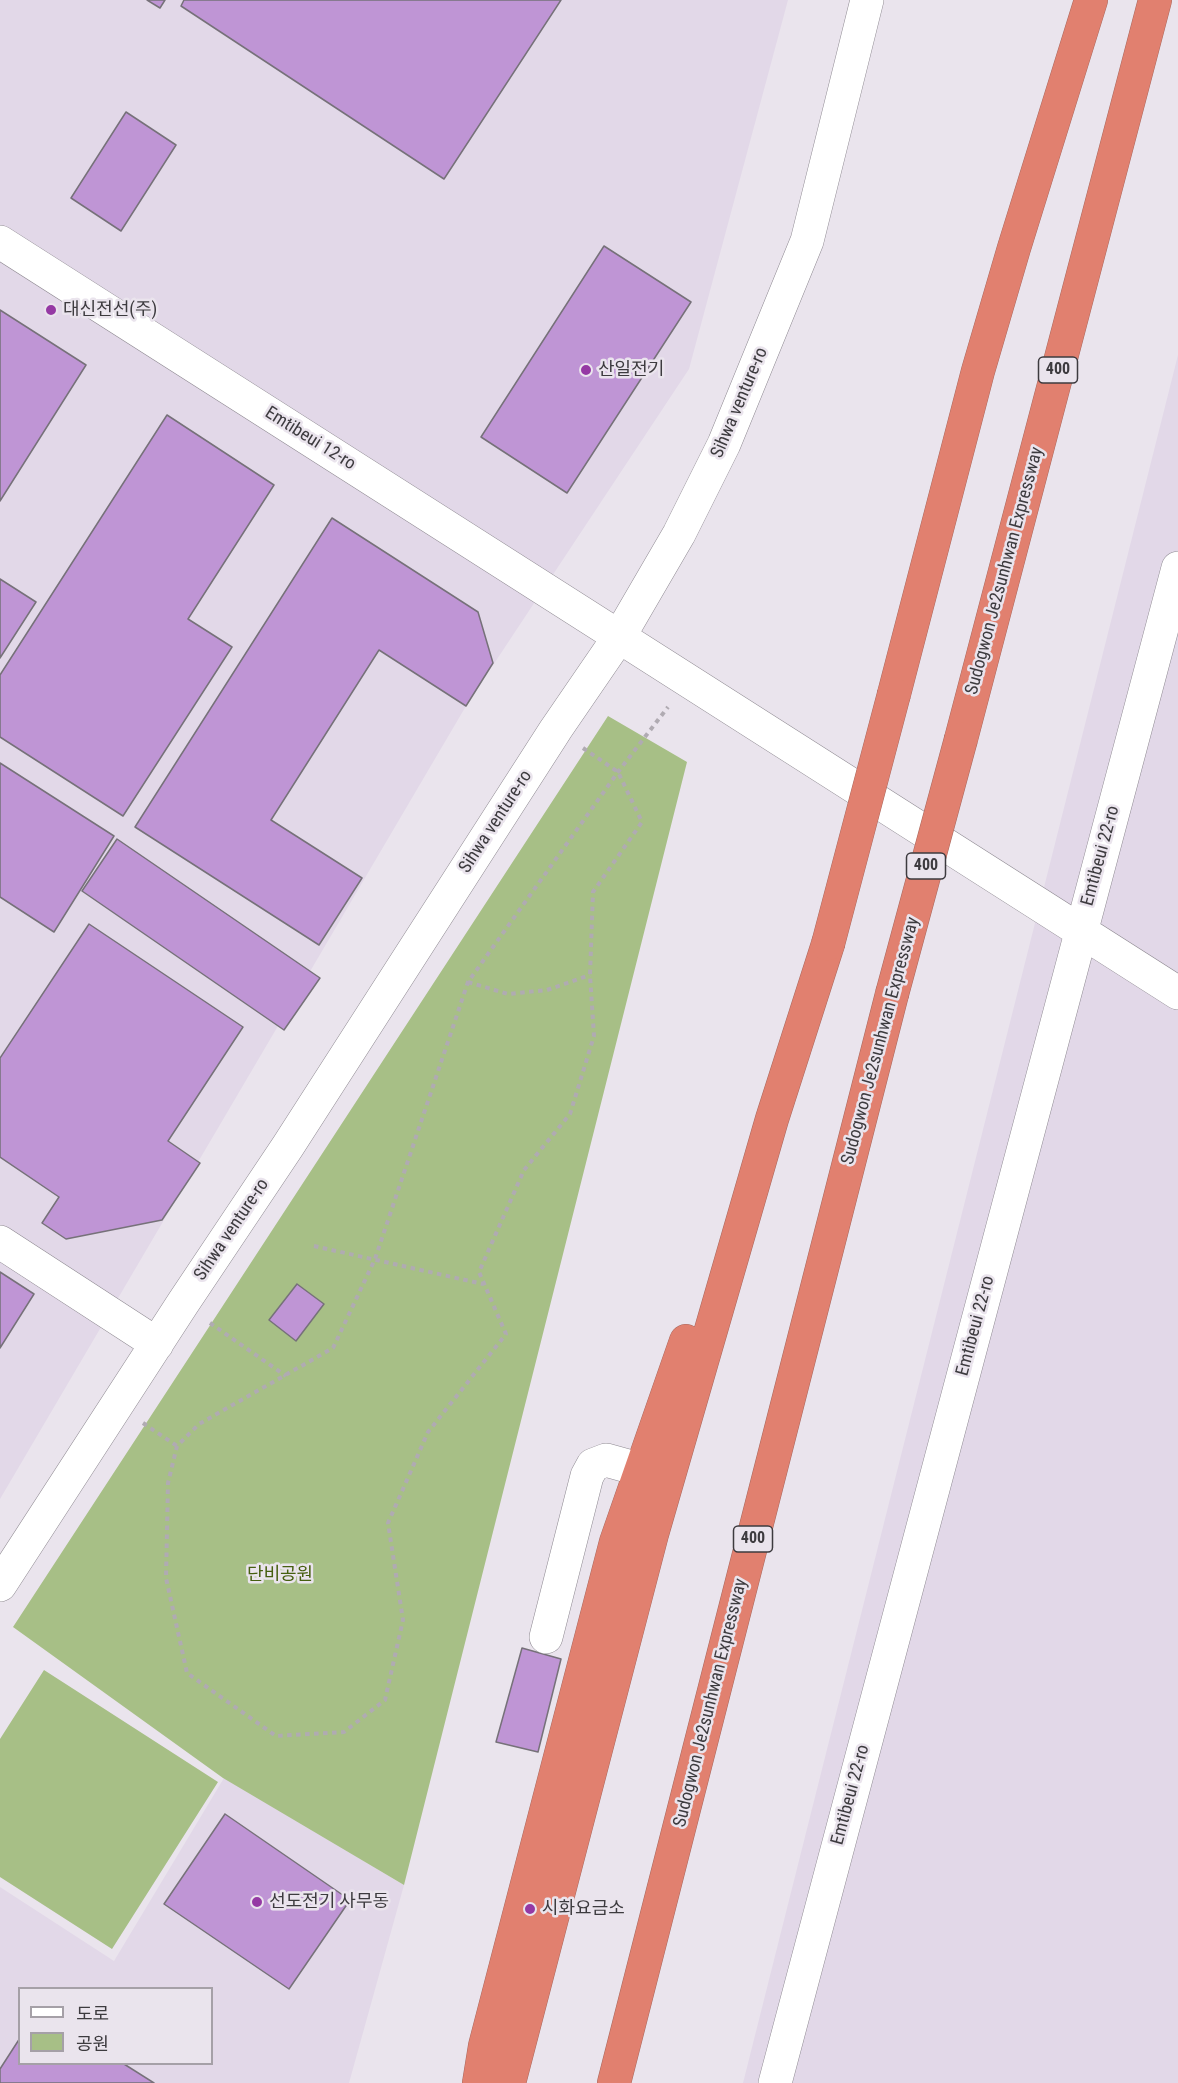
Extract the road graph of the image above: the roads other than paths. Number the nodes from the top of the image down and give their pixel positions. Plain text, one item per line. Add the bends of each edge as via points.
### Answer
1 (867, 0) edge
2 (1091, 0) edge
3 (1155, 0) edge
4 (0, 242) edge
5 (1178, 568) edge
6 (619, 637) junction
7 (1082, 931) junction
8 (1178, 993) edge
9 (772, 1119) junction
10 (0, 1242) edge
11 (157, 1344) junction
12 (642, 1470) junction
13 (0, 1585) edge
14 (546, 1637) dead end
15 (479, 2083) edge
16 (509, 2083) edge
17 (614, 2083) edge
18 (776, 2083) edge

1 - 6 street, Sihwa venture-ro via 807,241 724,444 679,534
2 - 9 highway, bridge via 978,371 828,944
3 - 17 highway, Sudogwon Je2sunhwan Expressway / 400, bridge via 892,994
4 - 6 street, Emtibeui 12-ro
5 - 7 street, Emtibeui 22-ro
6 - 7 street, Emtibeui 12-ro
6 - 11 street, Sihwa venture-ro
7 - 8 street, Emtibeui 12-ro
7 - 18 street, Emtibeui 22-ro
9 - 12 highway via 713,1262
9 - 16 highway via 652,1534
10 - 11 street
11 - 13 street, Sihwa venture-ro
12 - 14 street via 606,1460 593,1465
12 - 15 highway via 616,1542 485,2046

